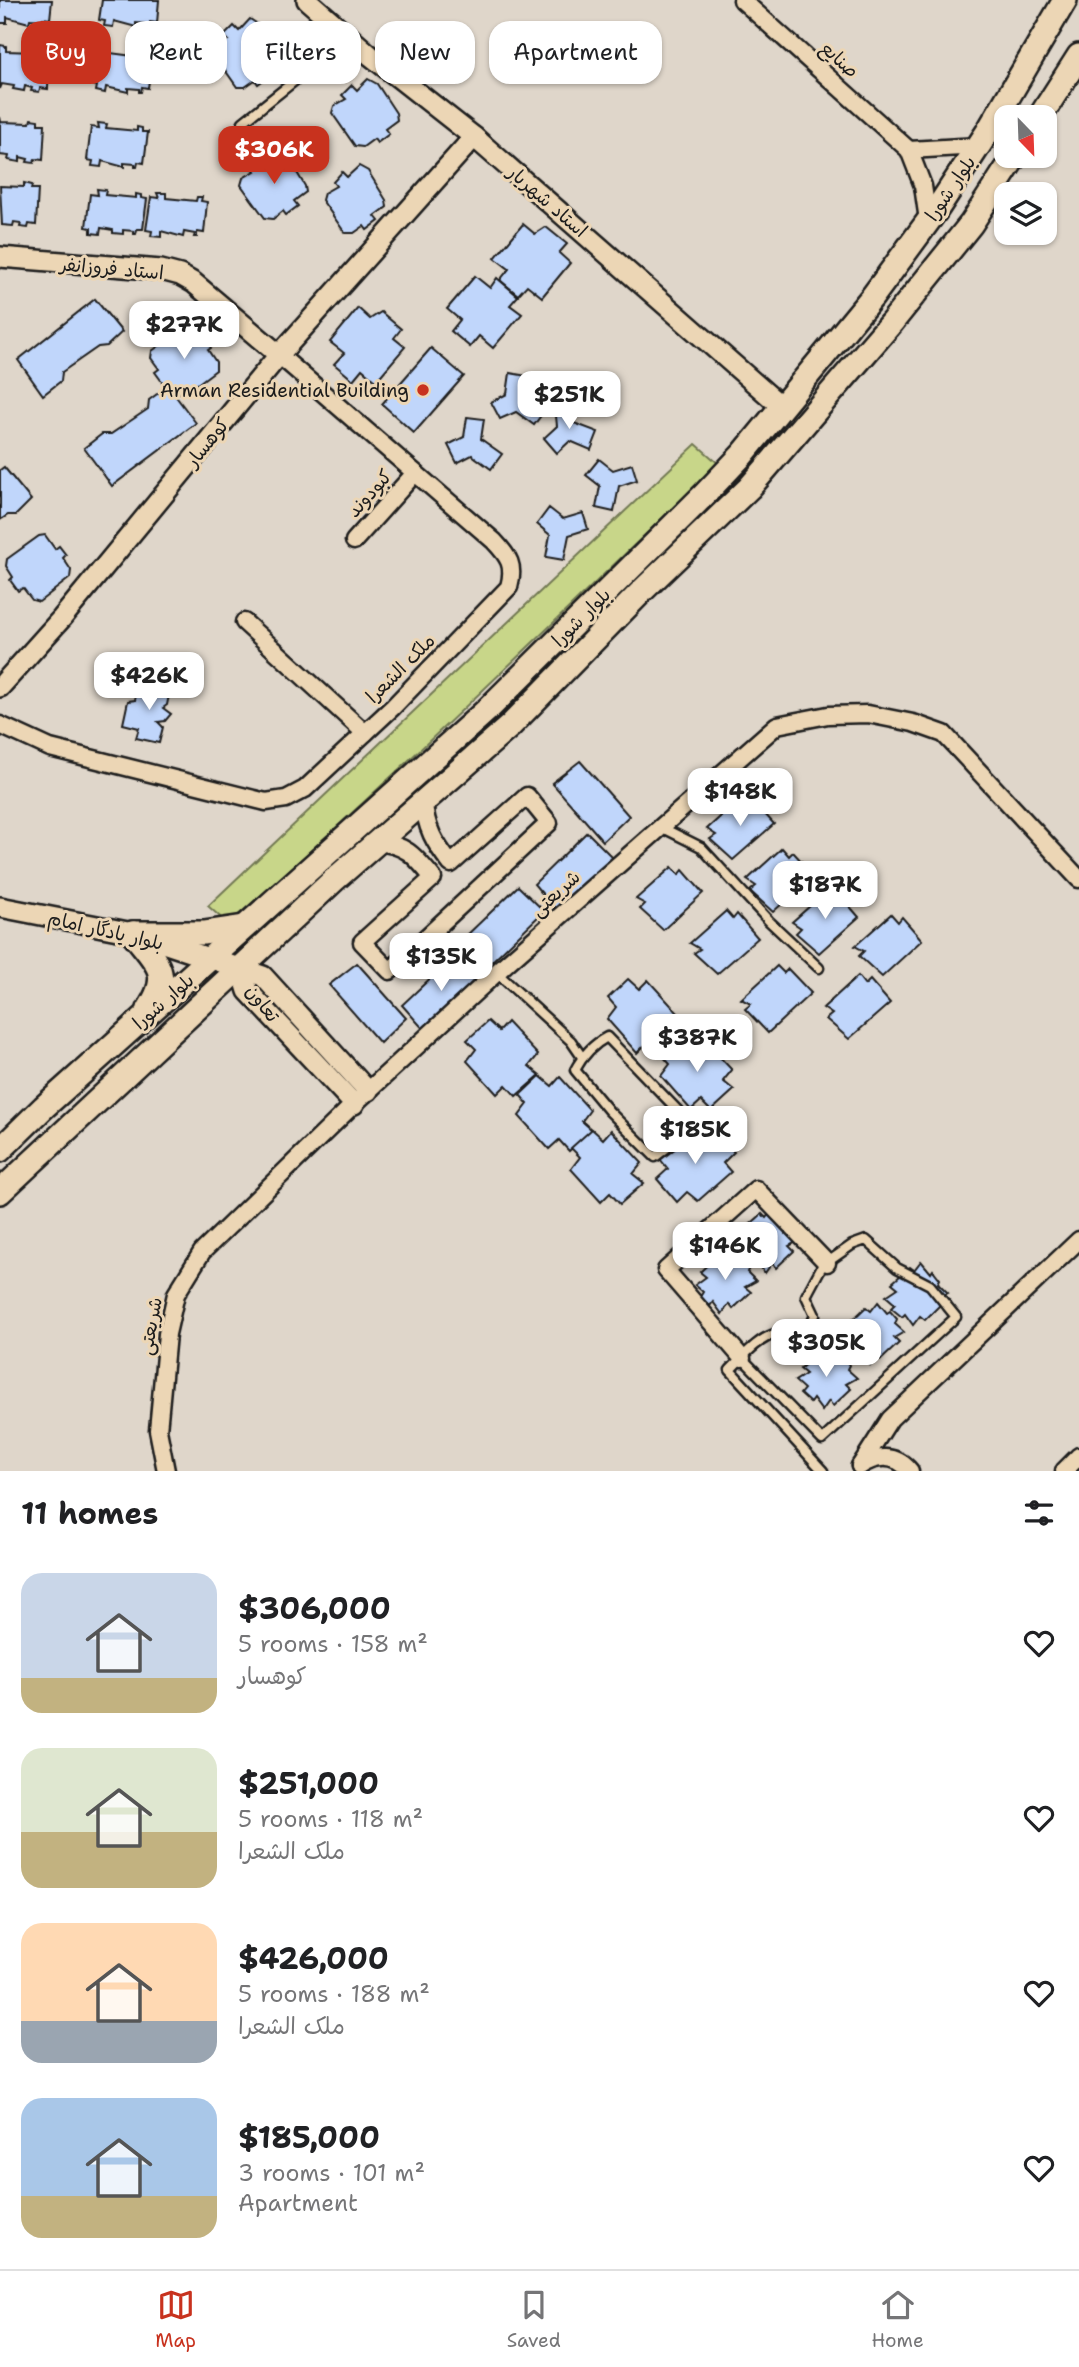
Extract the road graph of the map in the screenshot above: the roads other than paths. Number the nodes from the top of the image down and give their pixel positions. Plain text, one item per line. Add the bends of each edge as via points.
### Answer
1 (307, 0) edge
2 (742, 0) edge
3 (1065, 0) edge
4 (331, 21) edge
5 (361, 46) edge
6 (1079, 56) edge
7 (291, 84) edge
8 (1048, 105) edge
9 (474, 137) junction
10 (979, 146) junction
11 (909, 150) junction
12 (264, 157) dead end
13 (1007, 168) edge
14 (928, 220) junction
15 (0, 257) edge
16 (279, 355) junction
17 (783, 408) junction
18 (415, 473) junction
19 (354, 541) dead end
20 (244, 622) dead end
21 (0, 687) edge
22 (0, 725) edge
23 (365, 733) junction
24 (424, 801) junction
25 (661, 827) junction
26 (377, 842) junction
27 (451, 864) junction
28 (433, 878) junction
29 (1079, 879) edge
30 (0, 907) edge
31 (244, 927) junction
32 (133, 933) junction
33 (211, 958) junction
34 (241, 968) junction
35 (819, 968) dead end
36 (497, 973) junction
37 (141, 1020) junction
38 (582, 1056) junction
39 (361, 1097) junction
40 (0, 1150) edge
41 (0, 1192) edge
42 (1079, 1240) edge
43 (827, 1263) junction
44 (742, 1358) junction
45 (1079, 1456) edge
46 (858, 1468) edge
47 (166, 1471) edge
48 (823, 1471) edge
49 (910, 1471) edge
50 (1064, 1471) edge

1 - 4 street, استاد شهریار
2 - 11 street, صنایع
3 - 10 main road, بلوار شورا
5 - 9 street, استاد شهریار
6 - 8 main road
7 - 12 lane via 243,122
9 - 16 street, کوهسار
9 - 17 street, استاد شهریار
10 - 11 street
10 - 14 main road, بلوار شورا
11 - 14 street via 923,186
13 - 24 main road, بلوار شورا via 971,224 892,322 749,488 510,726
14 - 17 main road, بلوار شورا
15 - 16 street, استاد فروزانفر via 180,275
16 - 18 street, ملک الشعرا
16 - 21 street, کوهسار
17 - 31 main road, بلوار شورا via 705,494 487,710
18 - 19 street, کبودوند
18 - 23 street, ملک الشعرا via 494,541 513,572 509,587
20 - 23 street
22 - 23 street, ملک الشعرا via 50,748 266,802 305,789
24 - 26 main road, بلوار شورا
24 - 27 street via 435,845
25 - 29 street, شریعتی via 777,725 828,715 868,715 944,734
25 - 35 lane via 701,847
25 - 36 street, شریعتی
26 - 28 street via 412,853
26 - 34 main road, بلوار شورا
27 - 28 street
27 - 28 street via 527,796 549,823 390,971 362,942
30 - 32 street, بلوار یادگار امام
31 - 32 main road via 204,933
31 - 33 main road, بلوار شورا
32 - 33 street, بلوار یادگار امام
32 - 37 main road via 160,966 158,994
33 - 34 street, بلوار یادگار امام
33 - 37 main road, بلوار شورا
34 - 39 street, تعاون via 248,990
34 - 41 main road, بلوار شورا
36 - 38 lane
36 - 39 street, شریعتی
37 - 40 main road, بلوار شورا
38 - 38 lane via 575,1070 655,1157 690,1123 607,1037
39 - 47 street, شریعتی via 202,1252 176,1294 167,1334 158,1430
42 - 46 street via 890,1419
43 - 44 lane via 806,1296 815,1315 808,1332 798,1343 777,1333 763,1337
43 - 44 street via 756,1189 666,1270
43 - 44 lane via 866,1240 897,1268 930,1285 956,1317 822,1440
44 - 48 lane via 730,1370
45 - 50 street
46 - 49 street via 883,1457 895,1459

